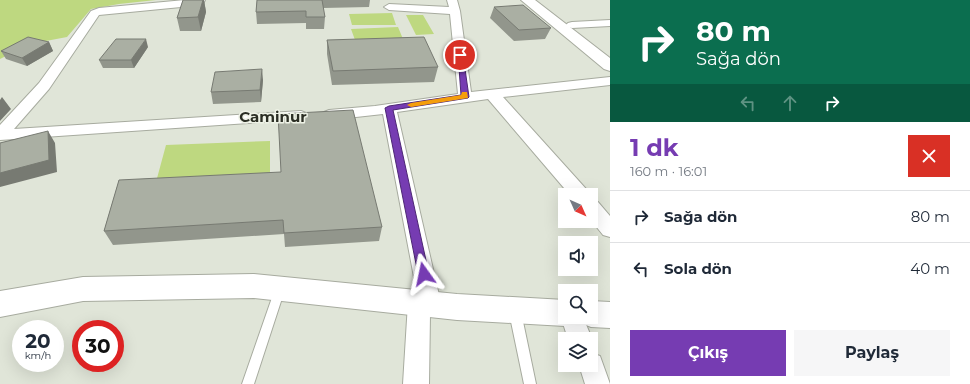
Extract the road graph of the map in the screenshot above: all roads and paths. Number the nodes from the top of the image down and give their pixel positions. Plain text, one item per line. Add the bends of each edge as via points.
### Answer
1 (200, 0) edge
2 (527, 0) edge
3 (538, 0) edge
4 (454, 6) edge
5 (389, 7) dead end
6 (610, 23) edge
7 (572, 25) junction
8 (610, 53) edge
9 (610, 66) edge
10 (610, 81) edge
11 (492, 94) junction
12 (465, 97) junction
13 (389, 108) junction
14 (0, 135) edge
15 (574, 188) edge
16 (598, 215) edge
17 (610, 228) edge
18 (280, 288) junction
19 (0, 304) edge
20 (424, 304) junction
21 (514, 310) junction
22 (558, 313) edge
23 (598, 314) edge
24 (610, 315) edge
25 (594, 372) edge
26 (248, 384) edge
27 (416, 384) edge
28 (530, 384) edge
29 (598, 384) edge

1 - 14 street via 95,13 44,86
2 - 9 street
3 - 7 street
4 - 5 street
4 - 12 street
6 - 7 street
7 - 8 street
10 - 11 street
11 - 12 street
11 - 15 street
12 - 13 street
13 - 14 street via 315,116
13 - 20 street
16 - 17 street
18 - 19 street via 254,286 83,289
18 - 20 street
18 - 26 lane
20 - 21 street
20 - 27 street
21 - 22 street
21 - 28 lane
23 - 24 street
25 - 29 street

